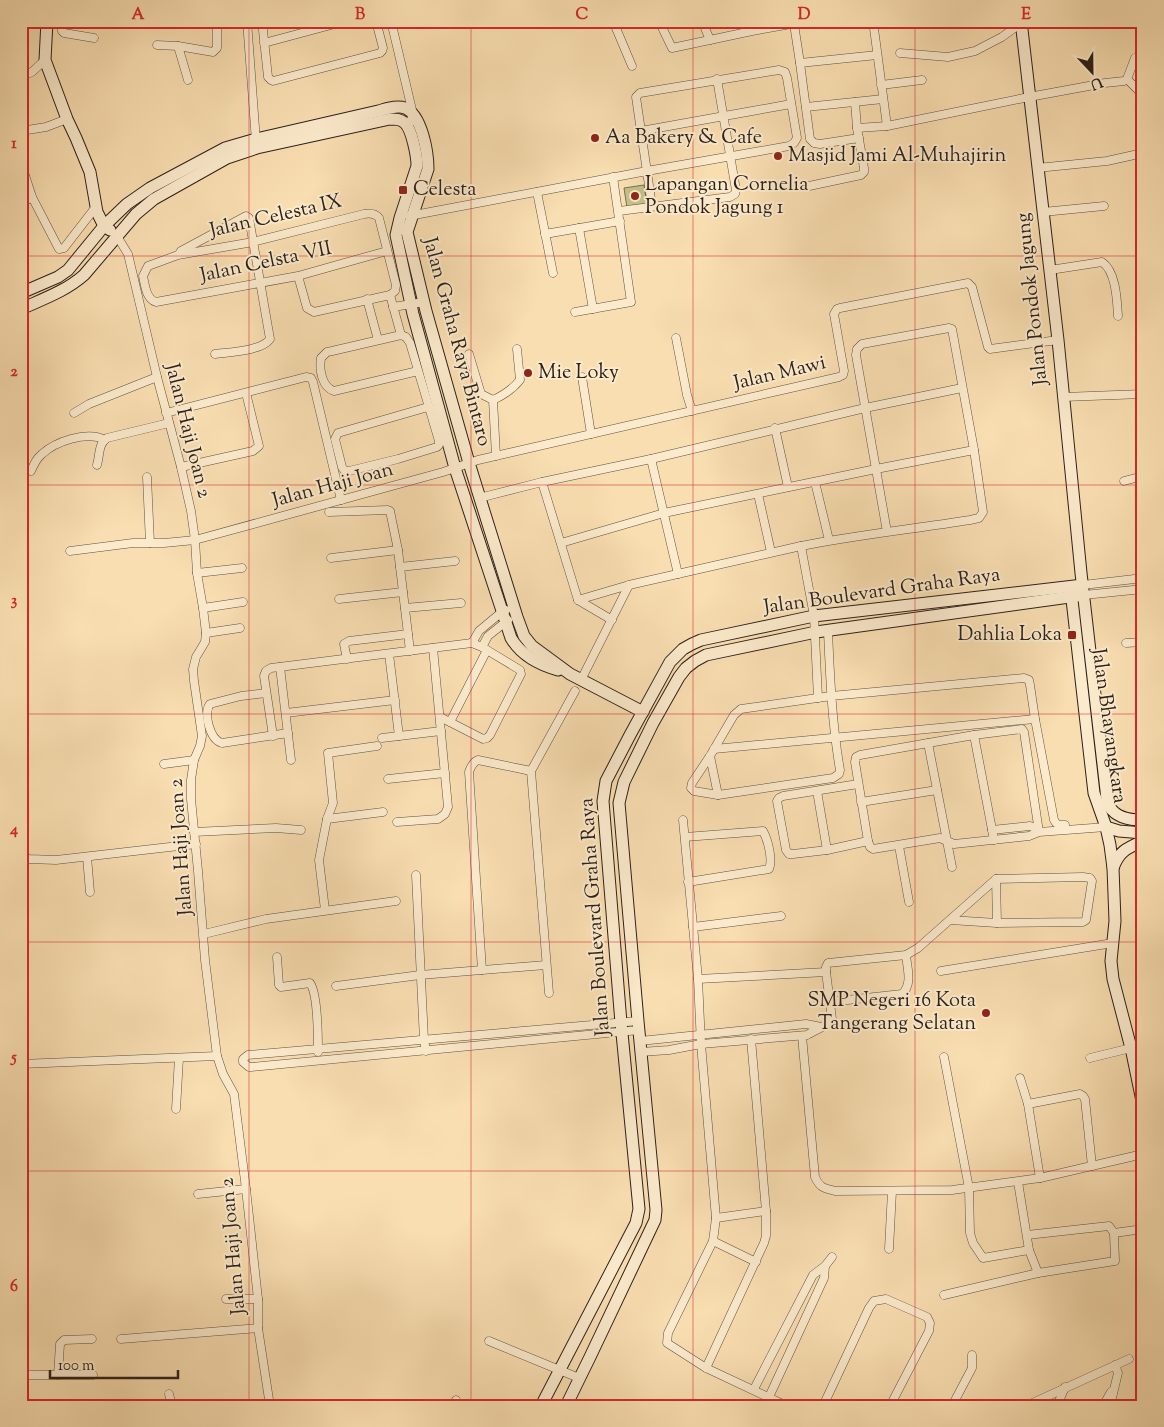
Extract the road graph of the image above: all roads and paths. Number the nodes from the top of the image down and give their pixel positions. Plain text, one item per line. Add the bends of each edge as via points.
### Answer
1 (47, 21) edge
2 (62, 21) edge
3 (217, 21) edge
4 (262, 21) edge
5 (346, 21) edge
6 (376, 21) edge
7 (391, 21) edge
8 (613, 21) edge
9 (659, 21) edge
10 (702, 21) edge
11 (748, 21) edge
12 (808, 21) edge
13 (873, 21) edge
14 (1021, 22) edge
15 (247, 23) edge
16 (772, 24) edge
17 (794, 24) junction
18 (752, 31) junction
19 (94, 38) dead end
20 (710, 40) junction
21 (264, 43) junction
22 (157, 45) dead end
23 (178, 46) junction
24 (900, 52) dead end
25 (877, 55) junction
26 (1135, 58) dead end
27 (45, 60) junction
28 (800, 63) junction
29 (632, 66) dead end
30 (21, 77) edge
31 (717, 79) junction
32 (1127, 79) junction
33 (188, 80) dead end
34 (922, 80) dead end
35 (881, 85) junction
36 (1143, 95) edge
37 (1029, 97) junction
38 (883, 99) junction
39 (855, 102) junction
40 (791, 104) junction
41 (806, 107) junction
42 (413, 114) junction
43 (724, 116) junction
44 (67, 119) junction
45 (887, 126) junction
46 (408, 128) junction
47 (857, 128) junction
48 (21, 131) edge
49 (641, 131) junction
50 (859, 138) junction
51 (256, 144) junction
52 (1143, 153) edge
53 (731, 156) junction
54 (21, 163) edge
55 (1037, 168) junction
56 (647, 171) junction
57 (613, 178) junction
58 (810, 186) dead end
59 (536, 192) junction
60 (32, 197) junction
61 (21, 204) edge
62 (652, 206) junction
63 (1104, 206) dead end
64 (95, 208) junction
65 (619, 211) junction
66 (1043, 212) junction
67 (406, 217) junction
68 (620, 221) junction
69 (104, 226) junction
70 (579, 228) junction
71 (545, 234) junction
72 (117, 236) junction
73 (253, 242) junction
74 (387, 251) junction
75 (178, 255) junction
76 (1050, 270) junction
77 (553, 273) dead end
78 (298, 276) junction
79 (261, 284) junction
80 (21, 293) edge
81 (390, 295) junction
82 (367, 299) junction
83 (152, 300) joint
84 (425, 306) junction
85 (393, 307) junction
86 (21, 308) edge
87 (412, 309) junction
88 (593, 309) junction
89 (575, 312) dead end
90 (1118, 316) dead end
91 (396, 317) junction
92 (401, 335) junction
93 (676, 338) dead end
94 (378, 340) junction
95 (1058, 340) junction
96 (517, 349) dead end
97 (215, 354) dead end
98 (469, 354) dead end
99 (418, 370) junction
100 (156, 377) junction
101 (582, 377) dead end
102 (962, 388) junction
103 (246, 393) junction
104 (1143, 394) edge
105 (1063, 397) junction
106 (493, 400) junction
107 (428, 407) junction
108 (865, 408) junction
109 (692, 411) junction
110 (74, 412) dead end
111 (166, 413) junction
112 (169, 423) junction
113 (775, 428) junction
114 (591, 434) junction
115 (105, 440) junction
116 (974, 450) junction
117 (496, 456) junction
118 (651, 459) junction
119 (474, 461) junction
120 (97, 465) dead end
121 (181, 467) junction
122 (455, 468) junction
123 (876, 469) junction
124 (31, 471) dead end
125 (1143, 476) edge
126 (147, 477) dead end
127 (1124, 480) dead end
128 (542, 482) junction
129 (815, 482) junction
130 (788, 488) junction
131 (758, 494) junction
132 (479, 498) junction
133 (341, 500) junction
134 (329, 512) dead end
135 (664, 513) junction
136 (887, 532) junction
137 (195, 540) junction
138 (829, 540) junction
139 (150, 543) junction
140 (561, 543) junction
141 (801, 546) junction
142 (398, 550) junction
143 (70, 552) dead end
144 (771, 552) junction
145 (331, 558) dead end
146 (456, 561) dead end
147 (400, 567) junction
148 (242, 568) dead end
149 (197, 573) junction
150 (1081, 573) junction
151 (678, 574) junction
152 (1143, 578) edge
153 (629, 585) junction
154 (1143, 589) edge
155 (1084, 590) junction
156 (403, 592) junction
157 (1071, 592) junction
158 (338, 599) dead end
159 (578, 600) junction
160 (243, 602) dead end
161 (460, 603) dead end
162 (203, 608) junction
163 (404, 608) junction
164 (510, 614) junction
165 (814, 616) junction
166 (612, 620) junction
167 (240, 628) dead end
168 (828, 631) junction
169 (206, 632) junction
170 (816, 632) junction
171 (408, 634) junction
172 (1143, 642) edge
173 (472, 643) junction
174 (1126, 643) dead end
175 (433, 648) junction
176 (484, 648) junction
177 (410, 651) junction
178 (389, 654) junction
179 (347, 659) junction
180 (280, 667) junction
181 (582, 680) junction
182 (575, 691) dead end
183 (266, 693) junction
184 (831, 696) junction
185 (818, 698) junction
186 (395, 700) junction
187 (643, 712) junction
188 (286, 713) junction
189 (440, 717) junction
190 (1035, 719) junction
191 (450, 722) junction
192 (441, 731) junction
193 (288, 733) junction
194 (974, 735) junction
195 (273, 736) junction
196 (399, 736) junction
197 (382, 738) dead end
198 (835, 738) junction
199 (928, 743) junction
200 (376, 746) dead end
201 (712, 752) junction
202 (194, 760) junction
203 (291, 760) dead end
204 (164, 764) dead end
205 (531, 771) junction
206 (446, 773) junction
207 (388, 779) dead end
208 (858, 784) junction
209 (937, 790) junction
210 (817, 791) junction
211 (718, 795) junction
212 (861, 802) junction
213 (383, 812) dead end
214 (1143, 819) edge
215 (327, 820) junction
216 (683, 820) dead end
217 (397, 822) dead end
218 (1065, 825) dead end
219 (1016, 827) junction
220 (1106, 827) junction
221 (301, 830) dead end
222 (992, 830) junction
223 (1039, 831) junction
224 (194, 832) junction
225 (1143, 833) edge
226 (684, 838) junction
227 (1018, 838) junction
228 (994, 840) junction
229 (868, 841) junction
230 (1143, 841) edge
231 (947, 842) junction
232 (196, 844) junction
233 (899, 846) junction
234 (827, 850) junction
235 (21, 856) edge
236 (87, 857) junction
237 (952, 867) dead end
238 (1113, 868) junction
239 (416, 875) dead end
240 (996, 879) junction
241 (688, 882) junction
242 (90, 892) dead end
243 (396, 901) dead end
244 (909, 902) dead end
245 (324, 910) junction
246 (781, 916) dead end
247 (950, 920) junction
248 (997, 923) junction
249 (693, 927) junction
250 (204, 934) junction
251 (1112, 943) junction
252 (906, 955) junction
253 (277, 957) dead end
254 (546, 965) junction
255 (482, 970) junction
256 (941, 971) dead end
257 (826, 972) junction
258 (420, 975) junction
259 (698, 979) junction
260 (336, 986) dead end
261 (549, 993) dead end
262 (829, 1002) junction
263 (821, 1027) junction
264 (622, 1028) junction
265 (700, 1035) junction
266 (640, 1036) junction
267 (802, 1036) junction
268 (751, 1039) junction
269 (424, 1040) junction
270 (701, 1044) junction
271 (1131, 1048) junction
272 (318, 1049) junction
273 (426, 1051) junction
274 (217, 1056) junction
275 (944, 1057) dead end
276 (179, 1058) junction
277 (1090, 1058) dead end
278 (319, 1060) junction
279 (21, 1064) edge
280 (1020, 1078) dead end
281 (1141, 1085) edge
282 (1028, 1104) junction
283 (1143, 1104) edge
284 (176, 1109) dead end
285 (1143, 1154) edge
286 (1092, 1166) junction
287 (1040, 1178) junction
288 (1018, 1182) junction
289 (970, 1188) junction
290 (246, 1189) junction
291 (892, 1191) junction
292 (198, 1194) dead end
293 (766, 1211) junction
294 (716, 1218) junction
295 (1143, 1229) edge
296 (1114, 1232) junction
297 (1027, 1235) junction
298 (713, 1241) junction
299 (889, 1249) dead end
300 (1029, 1250) junction
301 (832, 1257) dead end
302 (756, 1262) junction
303 (826, 1266) junction
304 (1038, 1273) junction
305 (944, 1295) dead end
306 (226, 1299) dead end
307 (258, 1299) junction
308 (258, 1328) junction
309 (121, 1338) dead end
310 (92, 1339) dead end
311 (489, 1341) dead end
312 (21, 1350) edge
313 (972, 1355) dead end
314 (1130, 1359) dead end
315 (1115, 1365) junction
316 (706, 1368) junction
317 (560, 1370) junction
318 (23, 1374) junction
319 (58, 1375) junction
320 (93, 1375) dead end
321 (579, 1378) junction
322 (1065, 1387) junction
323 (1114, 1388) junction
324 (754, 1389) junction
325 (170, 1394) dead end
326 (22, 1396) edge
327 (769, 1397) junction
328 (22, 1406) edge
329 (172, 1406) edge
330 (270, 1406) edge
331 (541, 1406) edge
332 (566, 1406) edge
333 (787, 1406) edge
334 (823, 1406) edge
335 (890, 1406) edge
336 (952, 1406) edge
337 (1026, 1406) edge
338 (1057, 1406) edge
339 (1103, 1406) edge
340 (1110, 1406) edge

1 - 27 main road
2 - 19 street via 64,34
3 - 23 street via 217,48 213,52
4 - 21 street
5 - 21 street
6 - 21 street via 383,48 380,53 273,80 268,77
7 - 42 street
8 - 29 street
9 - 20 street via 672,48
10 - 20 street
11 - 18 street
12 - 17 street
13 - 25 street
14 - 24 street via 1002,37 975,51 948,57
14 - 37 main road, Jalan Pondok Jagung
15 - 51 street
16 - 17 street
16 - 18 street
17 - 28 street
18 - 20 street
22 - 23 street
23 - 33 street
25 - 28 street
25 - 35 street
26 - 32 street
27 - 30 street
27 - 44 main road
28 - 41 street
31 - 40 street via 779,70 785,72
31 - 43 street
31 - 49 street via 640,93 636,97
32 - 36 street
32 - 37 street
34 - 35 street
35 - 38 street
37 - 45 street
37 - 55 main road, Jalan Pondok Jagung
38 - 39 street
38 - 45 street
39 - 41 street
39 - 47 street
40 - 43 street
40 - 53 street via 797,138 794,144
41 - 50 street via 810,139 814,143
42 - 46 street
42 - 51 main road via 395,107
42 - 67 main road, Jalan Graha Raya Bintaro via 418,122 428,169
43 - 49 street
43 - 53 street
44 - 48 street
44 - 64 main road via 90,172
45 - 47 street
46 - 51 main road via 404,122 390,119
46 - 67 main road, Jalan Graha Raya Bintaro via 417,166
47 - 50 street
49 - 56 street
50 - 58 street via 864,172
51 - 69 main road via 225,148 159,183 127,204
51 - 72 main road via 154,199
52 - 55 street via 1106,161
53 - 56 street
53 - 62 street via 735,194
54 - 60 street
55 - 66 main road, Jalan Pondok Jagung
56 - 57 street
56 - 62 street
57 - 59 street
57 - 65 street
59 - 67 street
59 - 71 street
60 - 61 street
60 - 64 street via 59,249 64,248
62 - 65 street
63 - 66 street
64 - 69 main road
65 - 68 street
66 - 76 main road, Jalan Pondok Jagung
67 - 84 main road, Jalan Graha Raya Bintaro
67 - 87 main road, Jalan Graha Raya Bintaro via 396,235
68 - 70 street
68 - 88 street via 631,302
69 - 72 main road
69 - 80 main road via 68,270
70 - 71 street
70 - 88 street
71 - 77 street
72 - 86 main road via 75,283
72 - 100 street, Jalan Haji Joan 2 via 128,254
73 - 74 street, Jalan Celesta IX via 374,214 379,218
73 - 75 street, Jalan Celesta IX
73 - 75 street, Jalan Celesta IX via 246,216
73 - 79 street
74 - 78 street, Jalan Celsta VII
74 - 81 street via 396,285
75 - 83 street, Jalan Celesta IX via 148,266 143,276
76 - 90 street via 1105,264 1115,288
76 - 95 main road, Jalan Pondok Jagung
78 - 79 street, Jalan Celsta VII
78 - 82 street via 311,312
79 - 83 street, Jalan Celsta VII via 156,302
79 - 97 street via 270,339 250,349
81 - 82 street
81 - 85 street
82 - 94 street
84 - 87 street
84 - 119 main road, Jalan Graha Raya Bintaro
85 - 87 street
85 - 91 street
87 - 91 street
87 - 122 main road, Jalan Graha Raya Bintaro
88 - 89 street
91 - 92 street
92 - 94 street
92 - 99 street via 409,340
93 - 109 street
94 - 99 street via 332,351 320,358 323,379 329,389 334,391
95 - 105 main road, Jalan Pondok Jagung
95 - 109 street, Jalan Mawi via 990,350 972,287 968,283 840,308 834,314 844,371 839,377
96 - 106 street via 520,380
98 - 106 street via 481,394
99 - 107 street
100 - 110 street
100 - 111 street, Jalan Haji Joan 2
101 - 114 street
102 - 108 street
102 - 108 street via 952,329 862,344 857,348 856,356
102 - 116 street
103 - 111 street
103 - 121 street via 259,446 257,449
103 - 133 street via 306,377 312,379
104 - 105 street
105 - 150 main road, Jalan Pondok Jagung
106 - 117 street
107 - 107 street via 439,441 437,447 344,470 335,439 338,433
108 - 113 street
108 - 123 street
109 - 114 street, Jalan Mawi
111 - 112 street, Jalan Haji Joan 2
112 - 115 street
112 - 121 street, Jalan Haji Joan 2
113 - 118 street
113 - 130 street
114 - 117 street, Jalan Mawi
115 - 120 street via 101,444
115 - 124 street via 86,436 67,440 46,451
116 - 123 street
116 - 136 street via 981,515 976,519
117 - 119 street, Jalan Mawi
118 - 128 street
118 - 135 street
119 - 122 street, Jalan Haji Joan
119 - 132 main road, Jalan Graha Raya Bintaro
121 - 137 street, Jalan Haji Joan 2
122 - 133 street, Jalan Haji Joan
122 - 164 main road, Jalan Graha Raya Bintaro
123 - 129 street
123 - 136 street
125 - 127 street
126 - 139 street
128 - 132 street
128 - 140 street
129 - 130 street
129 - 138 street
130 - 131 street
131 - 135 street
131 - 144 street
132 - 164 main road, Jalan Graha Raya Bintaro
133 - 137 street, Jalan Haji Joan
134 - 142 street via 390,511
135 - 140 street
135 - 151 street
136 - 138 street
137 - 139 street, Jalan Haji Joan
137 - 149 street, Jalan Haji Joan 2
138 - 141 street
139 - 143 street, Jalan Haji Joan
140 - 159 street
141 - 144 street
141 - 165 street
142 - 145 street
142 - 147 street
144 - 151 street
146 - 147 street
147 - 156 street
148 - 149 street
149 - 162 street, Jalan Haji Joan 2
150 - 155 main road, Jalan Pondok Jagung
150 - 157 main road
151 - 153 street
152 - 155 street, Jalan Boulevard Graha Raya
153 - 159 street
153 - 166 street
154 - 155 street, Jalan Boulevard Graha Raya
155 - 157 main road, Jalan Boulevard Graha Raya
155 - 214 main road, Jalan Bhayangkara via 1107,799 1112,810 1119,815
156 - 158 street
156 - 163 street
157 - 165 main road, Jalan Boulevard Graha Raya
157 - 168 main road, Jalan Boulevard Graha Raya
157 - 220 main road, Jalan Bhayangkara via 1094,793
159 - 166 street
160 - 162 street
161 - 163 street
162 - 169 street, Jalan Haji Joan 2
163 - 171 street
164 - 173 street via 479,631
164 - 176 street via 488,636
164 - 181 main road, Jalan Graha Raya Bintaro via 511,638 524,654
165 - 170 street
165 - 187 main road, Jalan Boulevard Graha Raya via 701,640 683,649 670,662
166 - 181 street
167 - 169 street
168 - 170 main road, Jalan Boulevard Graha Raya
168 - 184 street
169 - 202 street, Jalan Haji Joan 2 via 193,669 202,736
170 - 185 street
170 - 266 main road, Jalan Boulevard Graha Raya via 706,655 694,661 679,677 624,782 619,803
171 - 177 street
171 - 179 street via 349,641 344,644
172 - 174 street
173 - 175 street
173 - 176 street
175 - 177 street
175 - 189 street
176 - 191 street
176 - 191 street via 521,673 490,736 482,738
177 - 178 street
178 - 179 street
178 - 186 street
179 - 180 street
180 - 183 street via 266,671
180 - 188 street
181 - 187 main road, Jalan Graha Raya Bintaro
182 - 205 street
183 - 195 street
183 - 195 street via 213,702 207,709 209,722 213,736 222,744
184 - 185 street
184 - 190 street via 1024,678 1030,683
184 - 198 street
185 - 201 street via 741,709
186 - 188 street
186 - 196 street
187 - 264 main road, Jalan Boulevard Graha Raya via 606,781 603,802
188 - 193 street
189 - 191 street
189 - 192 street
190 - 198 street
190 - 218 street via 1054,820
192 - 196 street
192 - 206 street
193 - 195 street
193 - 203 street
194 - 199 street
194 - 222 street
194 - 223 street via 1022,729
196 - 197 street
198 - 201 street
198 - 211 street via 840,770 833,778
199 - 208 street via 856,757
199 - 209 street
200 - 215 street via 328,752 333,803
201 - 211 street
201 - 211 street via 691,788
202 - 204 street
202 - 224 street, Jalan Haji Joan 2 via 190,780
205 - 254 street
205 - 255 street via 478,760 469,772
206 - 207 street
206 - 217 street via 448,806 445,814 438,819
208 - 210 street
208 - 212 street
209 - 212 street
209 - 231 street
210 - 234 street
210 - 234 street via 783,796 777,801 789,854
212 - 229 street
213 - 215 street
215 - 245 street via 319,860
216 - 226 street
219 - 222 street
219 - 223 street via 1030,826
219 - 227 street
220 - 223 street
220 - 225 main road
220 - 238 main road, Jalan Bhayangkara
221 - 224 street
222 - 228 street
223 - 227 street
224 - 232 street, Jalan Haji Joan 2
226 - 241 street
226 - 241 street via 763,831 771,865 769,869
227 - 228 street
228 - 231 street
229 - 233 street via 874,849
229 - 234 street
230 - 238 main road via 1120,853
231 - 233 street via 940,838
231 - 237 street
232 - 236 street
232 - 250 street, Jalan Haji Joan 2
233 - 244 street
235 - 236 street via 43,860
236 - 242 street
238 - 251 main road, Jalan Bhayangkara via 1115,922
239 - 258 street
240 - 247 street
240 - 248 street
240 - 248 street via 1083,877 1092,881 1086,920
241 - 249 street
243 - 245 street
245 - 250 street via 266,919
246 - 249 street
247 - 248 street
247 - 252 street
249 - 259 street
250 - 274 street, Jalan Haji Joan 2
251 - 256 street
251 - 271 main road, Jalan Bhayangkara via 1113,980
252 - 257 street via 828,963
252 - 262 street via 909,981 902,994
253 - 272 street via 280,987 310,983 313,986
254 - 255 street
254 - 261 street
255 - 258 street
257 - 259 street
257 - 262 street
258 - 260 street
258 - 269 street
259 - 265 street
262 - 263 street via 832,1019
263 - 265 street via 806,1024
263 - 267 street
264 - 266 street
264 - 269 street
264 - 273 street
264 - 317 main road, Jalan Boulevard Graha Raya via 638,1216
265 - 266 street
265 - 270 street
266 - 270 street via 669,1050
266 - 321 main road, Jalan Boulevard Graha Raya via 655,1220
267 - 268 street
267 - 291 street via 818,1184 835,1191
268 - 270 street
268 - 293 street
269 - 272 street
269 - 273 street
270 - 294 street
271 - 277 street
271 - 281 main road, Jalan Bhayangkara
272 - 278 street
272 - 278 street via 248,1055 242,1062 251,1067
273 - 278 street
274 - 276 street
274 - 290 street, Jalan Haji Joan 2 via 234,1094
275 - 289 street
276 - 279 street
276 - 284 street
280 - 282 street
281 - 283 main road, Jalan Bhayangkara
282 - 286 street via 1083,1096
282 - 287 street
285 - 286 street
286 - 287 street
287 - 288 street
288 - 289 street
288 - 297 street
289 - 291 street
289 - 300 street via 970,1233 983,1258
290 - 292 street
290 - 307 street, Jalan Haji Joan 2
291 - 299 street
293 - 294 street
293 - 302 street via 766,1236
294 - 298 street
295 - 296 street
296 - 297 street via 1109,1226
296 - 304 street via 1115,1261
297 - 300 street
298 - 302 street
298 - 316 street via 668,1333 667,1343
300 - 304 street
301 - 303 street
302 - 316 street
303 - 324 street via 813,1275
303 - 327 street via 824,1278
304 - 305 street
306 - 307 street
307 - 308 street, Jalan Haji Joan 2
308 - 309 street
308 - 330 street, Jalan Haji Joan 2
310 - 319 street via 61,1342
311 - 317 street
312 - 318 street
313 - 336 street via 972,1368
314 - 315 street
315 - 322 street
315 - 323 street via 1118,1373
316 - 324 street
317 - 321 street
317 - 331 main road, Jalan Boulevard Graha Raya
318 - 319 street
318 - 326 street
319 - 320 street
321 - 332 main road, Jalan Boulevard Graha Raya
322 - 337 street
322 - 338 street
323 - 339 street
323 - 340 street
324 - 327 street
325 - 329 street
326 - 328 street
327 - 333 street
334 - 335 street via 869,1308 874,1301 886,1299 927,1317 930,1323 929,1331

